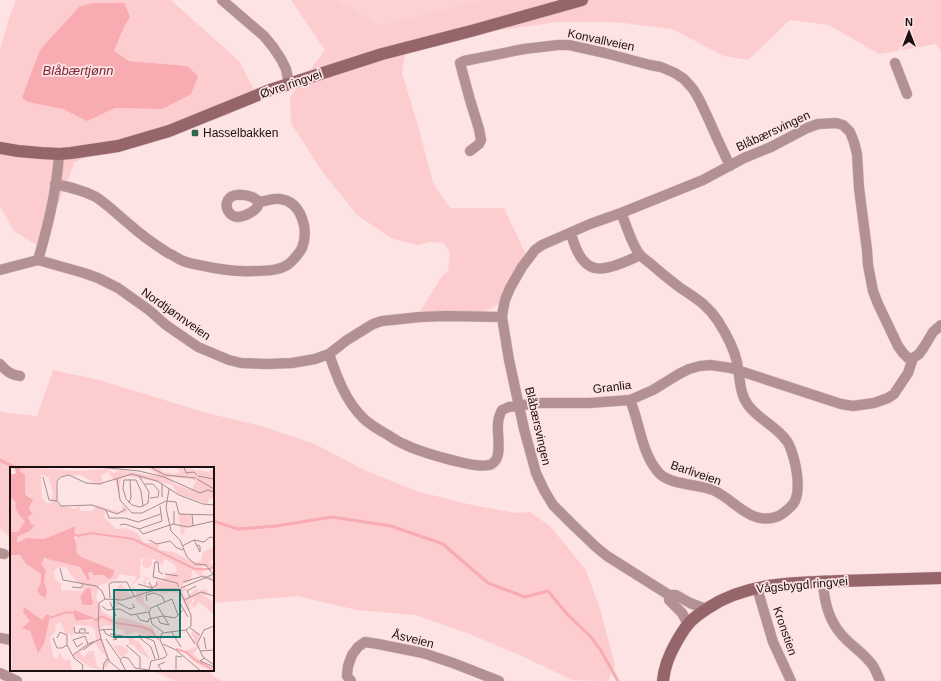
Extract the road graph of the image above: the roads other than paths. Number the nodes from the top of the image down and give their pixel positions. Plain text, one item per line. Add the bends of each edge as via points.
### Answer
1 (222, 0) edge
2 (582, 0) edge
3 (557, 3) edge
4 (895, 63) dead end
5 (289, 84) junction
6 (907, 94) dead end
7 (0, 148) edge
8 (470, 151) dead end
9 (59, 154) junction
10 (730, 166) junction
11 (55, 184) junction
12 (259, 202) dead end
13 (620, 213) junction
14 (571, 233) junction
15 (640, 255) junction
16 (38, 260) junction
17 (0, 270) edge
18 (502, 317) junction
19 (941, 325) edge
20 (329, 354) junction
21 (913, 358) junction
22 (0, 364) edge
23 (738, 370) junction
24 (20, 376) dead end
25 (630, 400) junction
26 (520, 406) junction
27 (941, 578) edge
28 (823, 582) junction
29 (757, 588) junction
30 (669, 595) junction
31 (706, 609) junction
32 (688, 624) junction
33 (0, 638) edge
34 (10, 640) edge
35 (0, 673) edge
36 (17, 681) edge
37 (351, 681) edge
38 (498, 681) edge
39 (663, 681) edge
40 (791, 681) edge
41 (880, 681) edge

1 - 5 street via 273,47 286,70
2 - 3 street, Øvre ringvei
3 - 5 street, Øvre ringvei
4 - 6 street
5 - 9 street, Øvre ringvei via 148,138 108,148
7 - 9 street, Øvre ringvei
8 - 10 street, Konvallveien via 481,140 460,63 524,49 569,45 661,67 675,73 693,89 699,99
9 - 11 street
10 - 13 street, Blåbærsvingen
10 - 21 street, Blåbærsvingen via 818,124 836,123 843,125 850,132 857,154 873,291 898,346 908,358
11 - 12 street via 95,197 149,241 181,260 218,270 278,269 289,264 297,256 302,247 305,227 297,209 291,202 281,199
11 - 16 street
13 - 14 street, Blåbærsvingen
13 - 15 street, Barliveien
14 - 15 street via 581,257 591,267 605,268
14 - 18 street, Blåbærsvingen via 542,245 528,258 508,294
15 - 23 street, Barliveien via 706,306 723,329 737,361
16 - 17 street
16 - 20 street, Nordtjønnveien via 84,273 118,288 188,341 228,360 241,363 292,363
18 - 20 street, Nordtjønnveien via 448,316 382,321 347,340
18 - 26 street, Blåbærsvingen
19 - 21 street, Granlia
20 - 26 street, Granlia via 346,396 363,418 404,445 438,456 478,465 495,462 499,452 498,425 502,410
21 - 23 street, Granlia via 908,373 894,394 866,405 853,406
22 - 24 street via 9,373
23 - 25 street, Granlia via 710,364 689,369
23 - 25 street, Barliveien via 748,406 787,440 794,459 798,482 795,502 789,509 772,519 748,514 714,491 668,479 660,474 644,445
25 - 26 street, Granlia via 538,403
26 - 30 street, Blåbærsvingen via 536,473 553,505 607,556
27 - 28 street, Vågsbygd ringvei
28 - 29 street, Vågsbygd ringvei
28 - 41 street via 829,616 834,625 870,662
29 - 31 street, Vågsbygd ringvei via 733,594
29 - 40 street, Kronstien via 773,642
30 - 31 street, Blåbærsvingen via 676,595
30 - 32 street, Blåbærsvingen via 669,600 682,613
31 - 32 street, Vågsbygd ringvei
32 - 39 street, Vågsbygd ringvei via 673,648
33 - 34 street
35 - 36 street
37 - 38 street, Åsveien via 347,676 348,666 358,647 365,642 423,653 453,662

